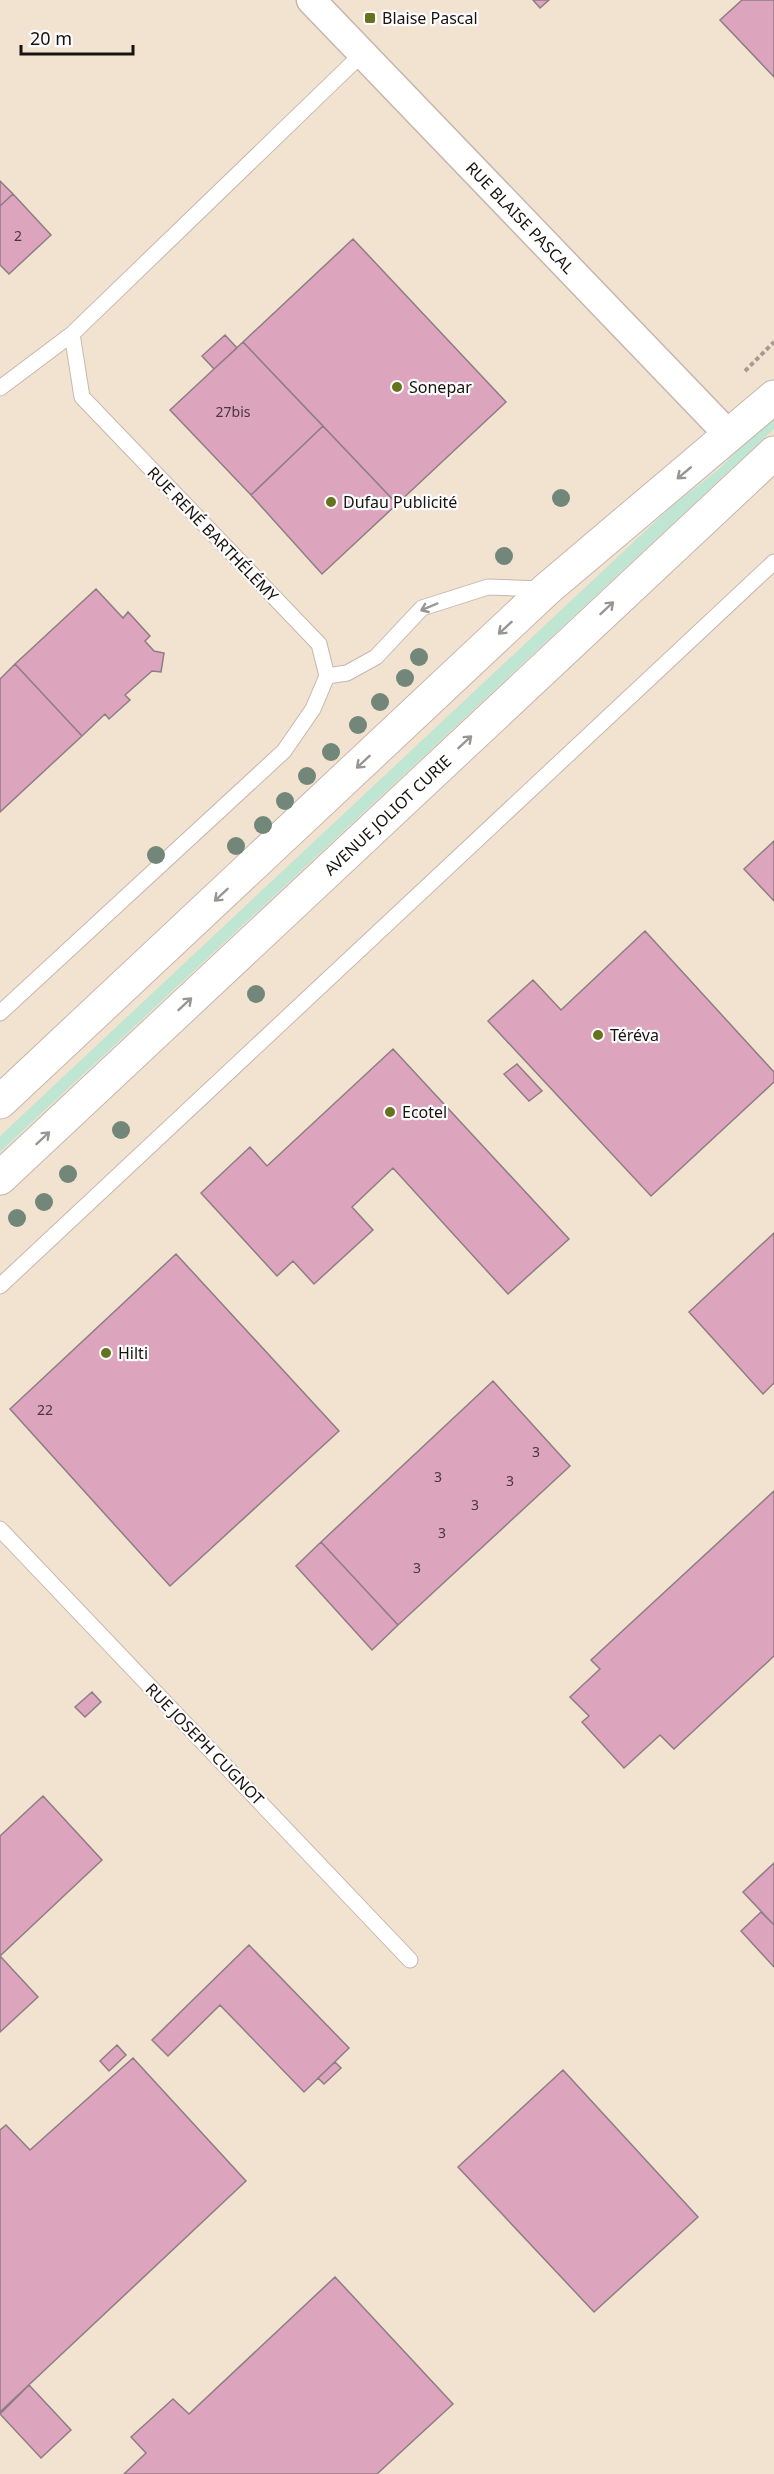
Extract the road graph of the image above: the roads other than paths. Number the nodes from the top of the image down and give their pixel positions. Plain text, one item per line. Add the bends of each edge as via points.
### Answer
1 (311, 0) edge
2 (363, 53) junction
3 (72, 334) junction
4 (0, 388) edge
5 (774, 397) edge
6 (729, 435) junction
7 (770, 466) edge
8 (774, 562) edge
9 (547, 589) junction
10 (327, 676) junction
11 (0, 1013) edge
12 (0, 1102) edge
13 (0, 1178) edge
14 (0, 1286) edge
15 (0, 1529) edge
16 (410, 1960) dead end

1 - 2 street, RUE BLAISE PASCAL
2 - 3 lane
2 - 6 street, RUE BLAISE PASCAL
3 - 4 lane
3 - 10 lane, RUE RENÉ BARTHÉLÉMY via 82,397 319,644
5 - 6 main road
6 -> 9 main road
13 -> 7 main road, AVENUE JOLIOT CURIE
8 - 14 lane
9 -> 10 lane via 488,587 422,608 376,657 347,673
9 -> 12 main road
10 - 11 lane via 313,709 284,751
15 - 16 lane, RUE JOSEPH CUGNOT

